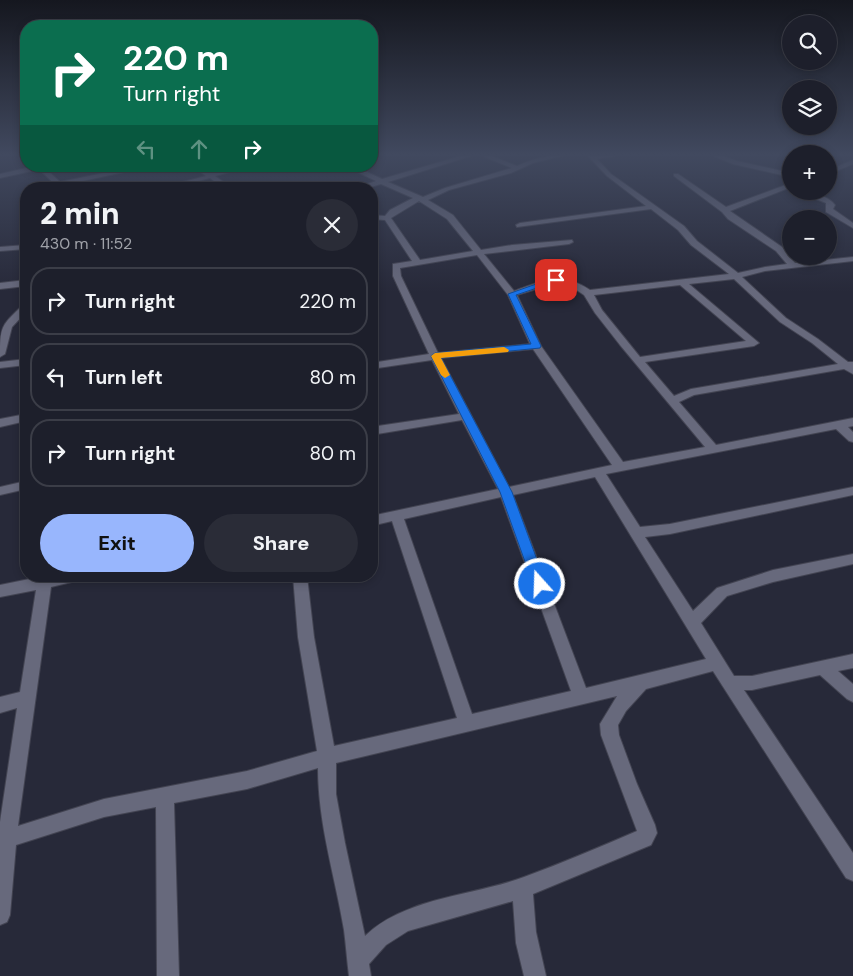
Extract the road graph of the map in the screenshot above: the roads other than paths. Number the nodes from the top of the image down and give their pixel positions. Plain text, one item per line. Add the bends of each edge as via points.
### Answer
1 (418, 201) edge
2 (423, 201) edge
3 (643, 201) edge
4 (712, 201) edge
5 (753, 201) edge
6 (825, 201) edge
7 (652, 207) junction
8 (725, 210) junction
9 (378, 217) edge
10 (387, 218) junction
11 (520, 225) dead end
12 (853, 226) edge
13 (569, 242) dead end
14 (20, 247) edge
15 (0, 249) edge
16 (479, 252) junction
17 (853, 259) edge
18 (418, 263) junction
19 (793, 266) junction
20 (736, 276) junction
21 (682, 282) junction
22 (20, 284) edge
23 (0, 286) edge
24 (588, 293) junction
25 (512, 294) junction
26 (20, 312) edge
27 (4, 327) edge
28 (536, 346) junction
29 (0, 354) edge
30 (435, 356) junction
31 (637, 360) junction
32 (20, 363) edge
33 (0, 365) edge
34 (378, 365) edge
35 (851, 367) edge
36 (674, 401) junction
37 (466, 416) junction
38 (20, 419) edge
39 (853, 422) edge
40 (0, 423) edge
41 (838, 425) junction
42 (378, 430) edge
43 (853, 438) edge
44 (713, 449) junction
45 (620, 467) junction
46 (598, 472) junction
47 (20, 486) edge
48 (0, 491) edge
49 (506, 492) junction
50 (853, 492) edge
51 (397, 516) junction
52 (378, 520) edge
53 (635, 533) junction
54 (853, 559) edge
55 (44, 582) joint
56 (301, 582) edge
57 (0, 591) edge
58 (692, 622) junction
59 (853, 661) edge
60 (717, 663) junction
61 (824, 669) junction
62 (641, 682) junction
63 (730, 683) junction
64 (853, 694) edge
65 (581, 696) junction
66 (27, 698) junction
67 (0, 705) edge
68 (467, 723) junction
69 (328, 756) junction
70 (165, 796) junction
71 (4, 840) edge
72 (853, 871) edge
73 (523, 888) junction
74 (0, 915) edge
75 (359, 969) edge
76 (168, 976) edge
77 (534, 976) edge

1 - 10 street
2 - 16 street via 450,217
3 - 7 street
4 - 8 street
5 - 8 street
6 - 12 street via 831,205 829,210
7 - 11 street
7 - 20 street via 682,228 694,243
8 - 19 street via 779,249
9 - 10 street
10 - 18 street
13 - 16 street
14 - 15 street
16 - 18 street
16 - 25 street
17 - 19 street
18 - 30 street via 396,266 397,276
19 - 20 street
20 - 21 street
20 - 35 street via 783,320
21 - 24 street
21 - 31 street via 754,343
22 - 23 street
24 - 25 street via 568,281 556,280
24 - 31 street via 598,311
25 - 28 street
26 - 27 street
27 - 29 street
28 - 30 street
28 - 45 street
30 - 34 street
30 - 37 street
31 - 36 street
32 - 33 street
35 - 36 street via 691,392
36 - 44 street
37 - 42 street
37 - 49 street
38 - 40 street
39 - 41 street
41 - 43 street
41 - 44 street
44 - 45 street
45 - 46 street
46 - 49 street
46 - 53 street
47 - 48 street
49 - 51 street
49 - 65 street
50 - 53 street via 670,529
51 - 52 street
51 - 68 street
53 - 58 street
54 - 58 street via 773,576 722,592
55 - 57 street
55 - 66 street
56 - 69 street via 306,637
58 - 60 street
59 - 61 street
60 - 62 street
60 - 63 street
61 - 63 street via 752,683
61 - 64 street
62 - 65 street
62 - 73 street via 620,705 609,724 615,750 647,833 639,841
63 - 72 street
65 - 68 street
66 - 67 street
66 - 71 street
68 - 69 street
69 - 70 street via 247,780
69 - 75 street via 327,794
70 - 71 street via 104,808
70 - 76 street
71 - 74 street
73 - 75 street via 392,927 377,939
73 - 77 street via 525,939

